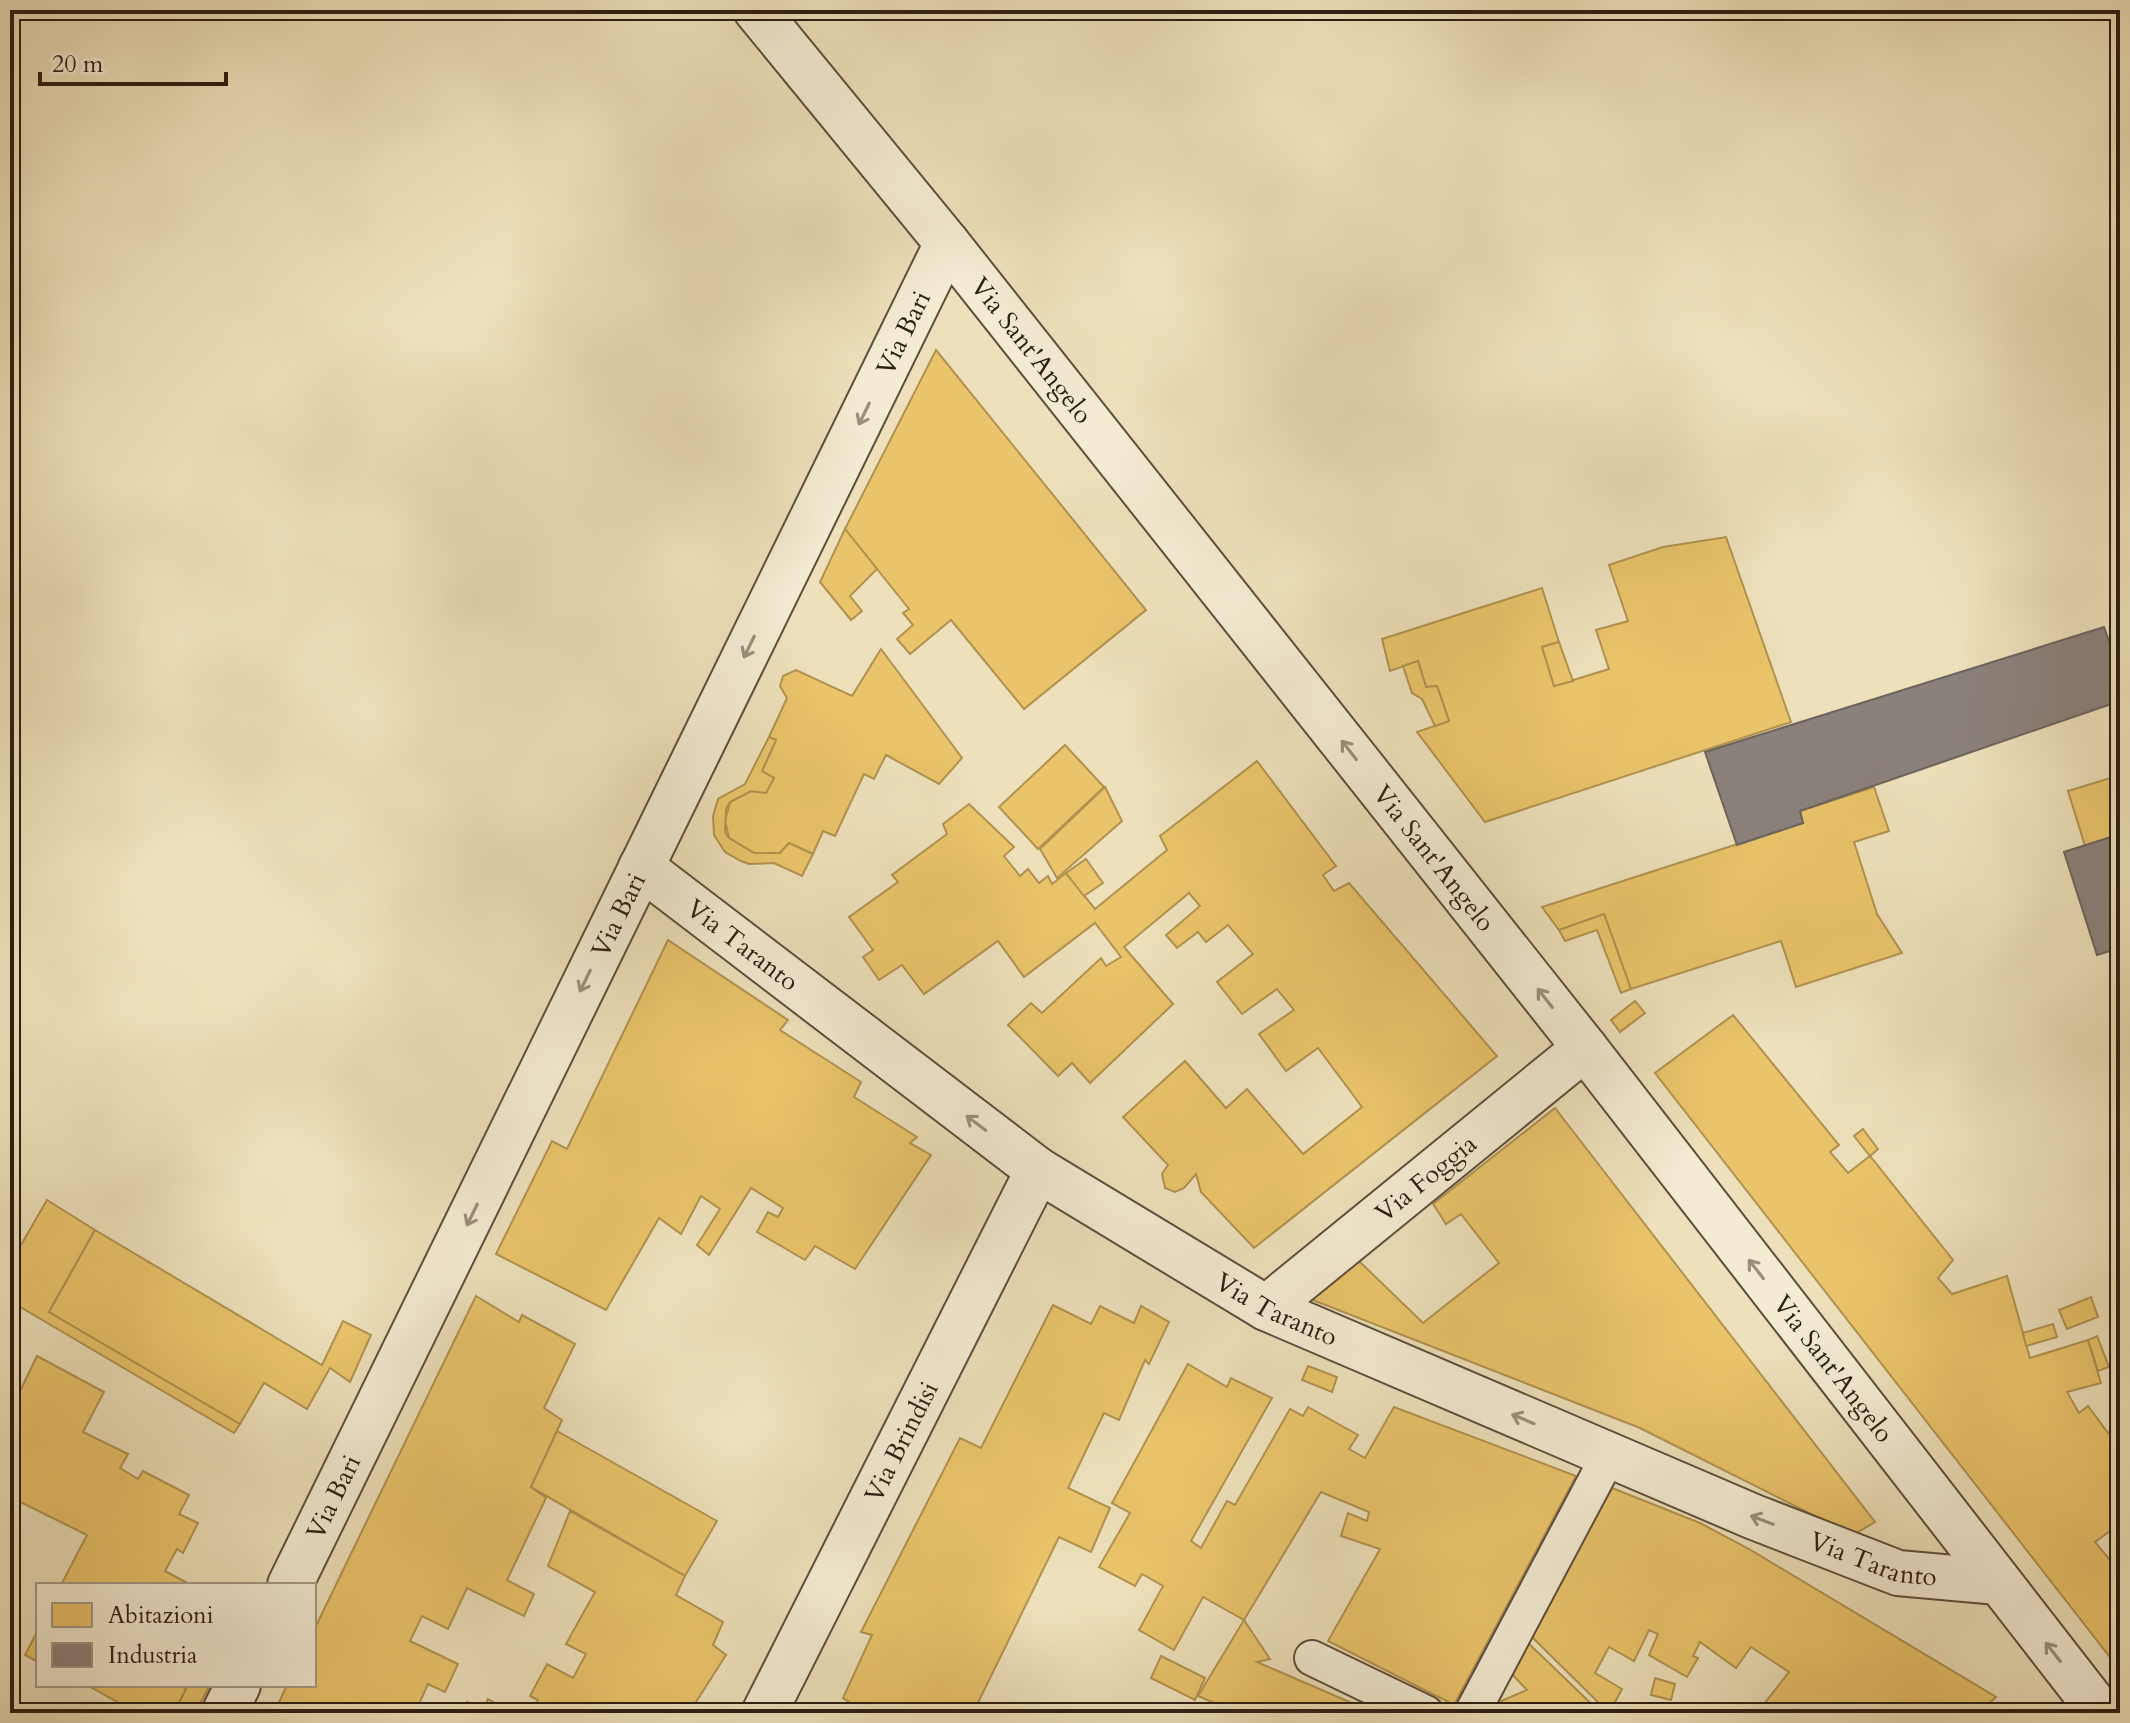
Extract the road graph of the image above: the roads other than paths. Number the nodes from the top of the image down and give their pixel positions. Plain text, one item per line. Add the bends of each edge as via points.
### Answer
1 (756, 10) edge
2 (947, 243) junction
3 (641, 867) junction
4 (1585, 1048) junction
5 (1038, 1170) junction
6 (1266, 1308) junction
7 (1609, 1455) junction
8 (1998, 1582) junction
9 (291, 1583) edge
10 (1312, 1658) dead end
11 (237, 1687) edge
12 (224, 1713) edge
13 (764, 1713) edge
14 (1426, 1713) edge
15 (1472, 1713) edge
16 (2101, 1713) edge

1 - 2 street, Via Sant'Angelo
2 -> 3 street, Via Bari
4 -> 2 street, Via Sant'Angelo
5 -> 3 street, Via Taranto
3 -> 9 street, Via Bari
4 - 6 street, Via Foggia
8 -> 4 street, Via Sant'Angelo
5 - 6 street, Via Taranto
5 - 13 street, Via Brindisi
7 -> 6 street, Via Taranto
8 -> 7 street, Via Taranto via 1898,1573
7 - 15 lane
16 -> 8 street, Via Sant'Angelo
10 - 14 lane
11 - 12 street

